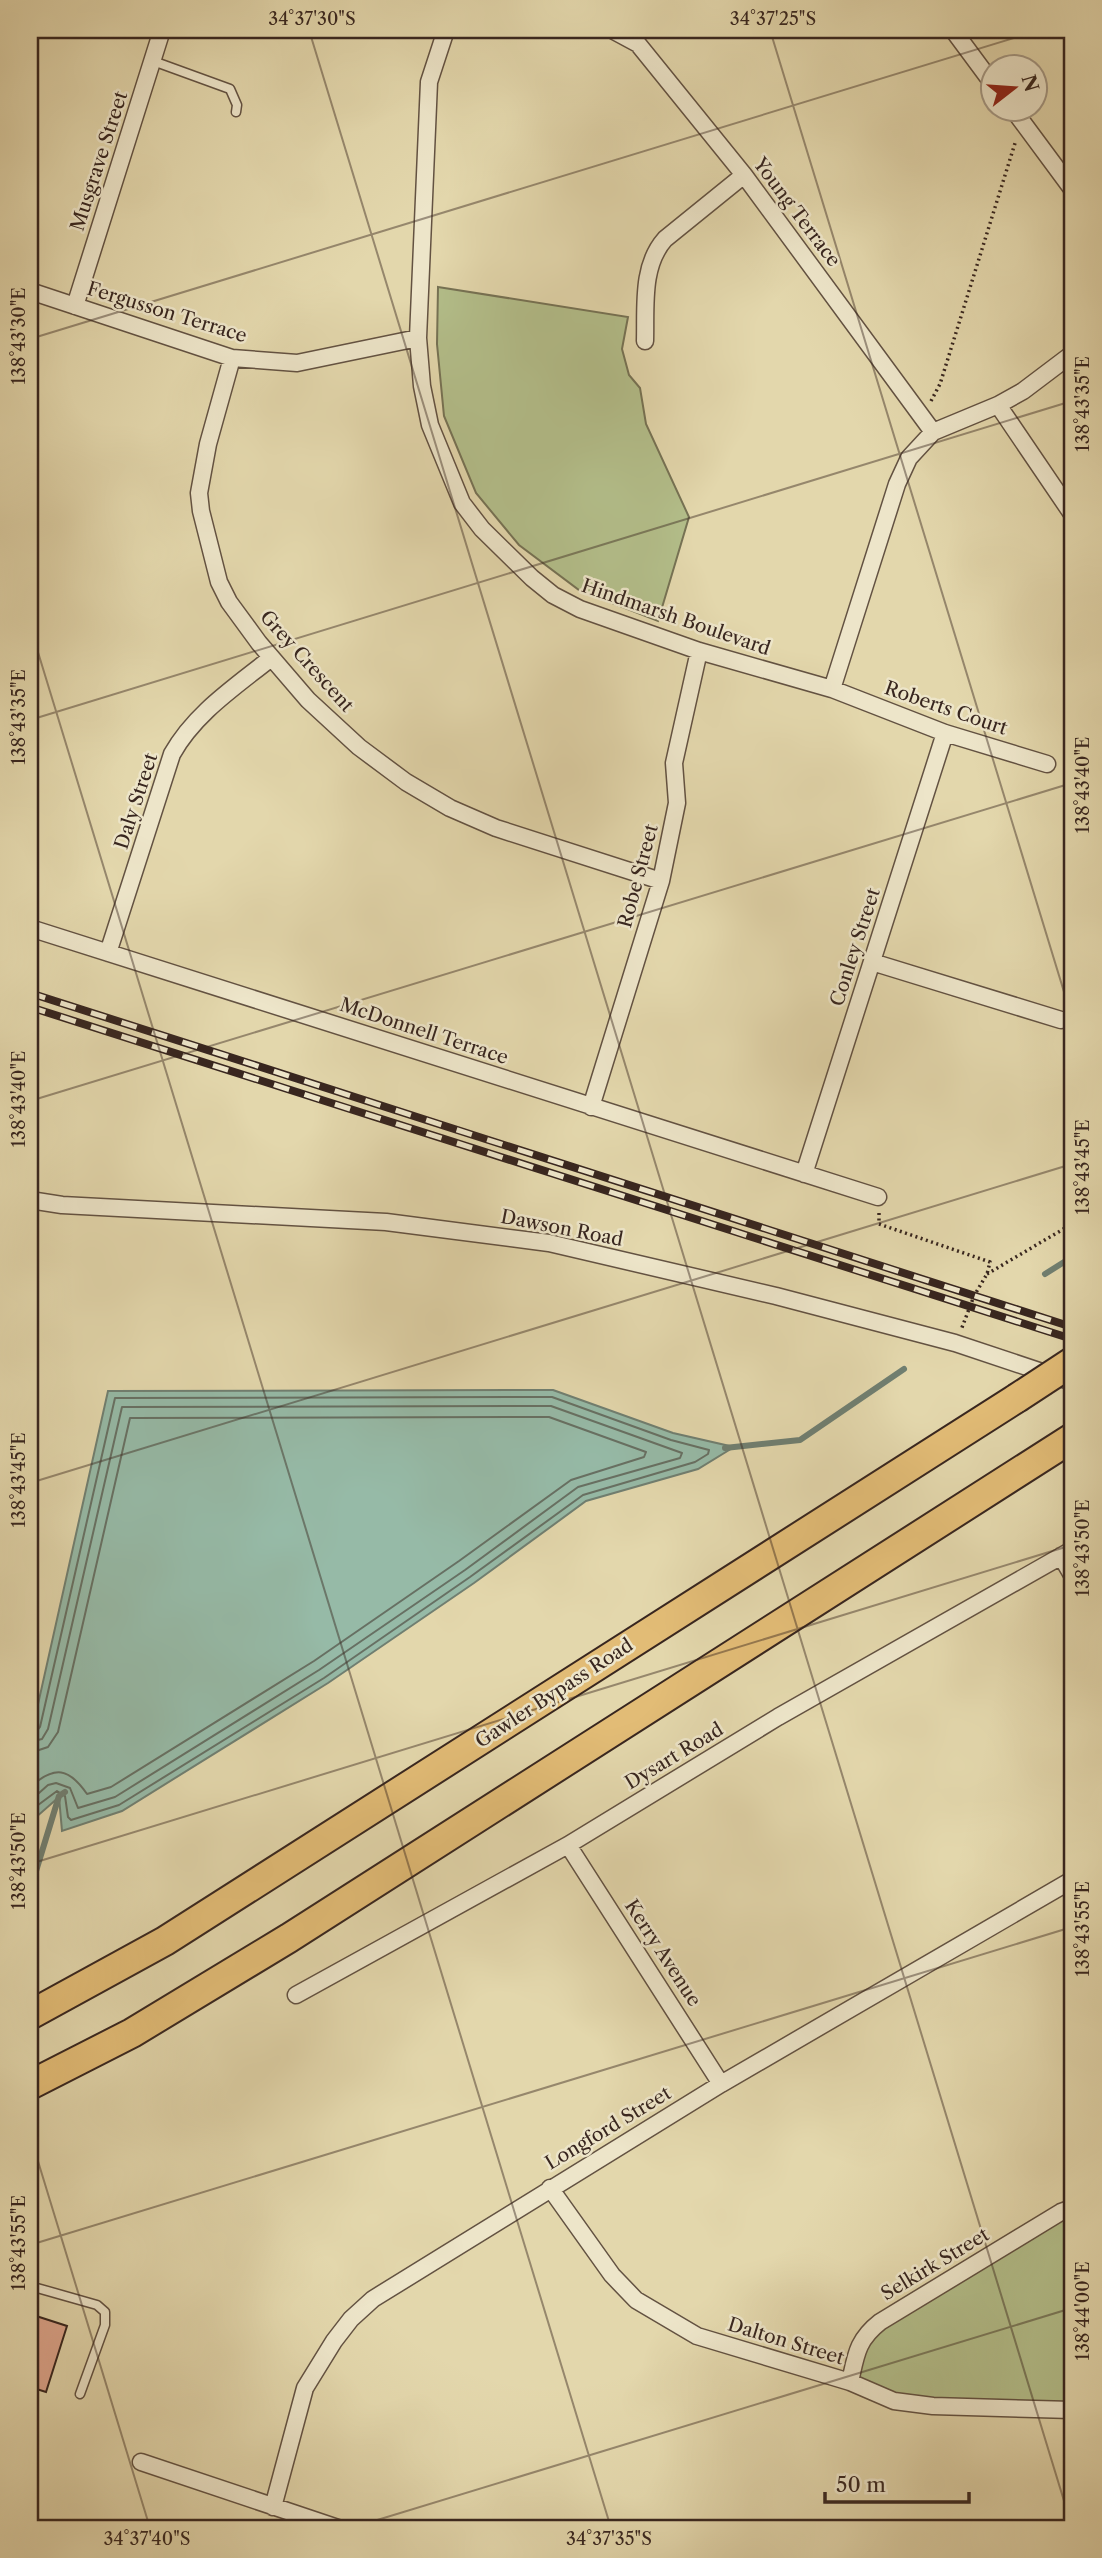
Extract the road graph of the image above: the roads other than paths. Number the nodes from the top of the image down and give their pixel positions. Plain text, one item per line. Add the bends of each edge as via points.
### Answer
1 (162, 30) edge
2 (446, 30) edge
3 (953, 30) edge
4 (624, 32) edge
5 (153, 61) junction
6 (979, 65) edge
7 (236, 112) dead end
8 (1022, 122) edge
9 (744, 175) junction
10 (1072, 189) edge
11 (30, 291) edge
12 (75, 306) junction
13 (418, 338) junction
14 (645, 341) dead end
15 (1072, 354) edge
16 (232, 358) junction
17 (998, 405) junction
18 (933, 432) junction
19 (1072, 514) edge
20 (699, 650) junction
21 (271, 658) junction
22 (832, 689) junction
23 (945, 733) junction
24 (1047, 764) dead end
25 (661, 881) junction
26 (30, 928) edge
27 (108, 953) junction
28 (872, 961) junction
29 (1061, 1020) dead end
30 (591, 1107) junction
31 (804, 1174) junction
32 (878, 1197) road end
33 (30, 1200) edge
34 (1072, 1362) edge
35 (1072, 1382) edge
36 (1072, 1438) edge
37 (1067, 1553) edge
38 (1072, 1575) edge
39 (569, 1845) junction
40 (1072, 1880) edge
41 (296, 1995) dead end
42 (30, 2015) edge
43 (721, 2084) junction
44 (30, 2085) edge
45 (550, 2188) junction
46 (1072, 2208) edge
47 (30, 2286) edge
48 (850, 2382) junction
49 (80, 2394) dead end
50 (1072, 2410) edge
51 (141, 2462) dead end
52 (273, 2507) junction
53 (338, 2528) edge

1 - 5 street, Musgrave Street
2 - 13 street, Hindmarsh Boulevard via 429,82
3 - 6 street
4 - 9 street, Young Terrace
5 - 7 lane via 230,89
5 - 12 street, Musgrave Street
8 - 10 street
9 - 14 street via 656,248 648,276
9 - 18 street, Young Terrace
11 - 12 street, Fergusson Terrace
12 - 16 street, Fergusson Terrace
13 - 16 street, Fergusson Terrace via 297,363
13 - 20 street, Hindmarsh Boulevard via 430,425 462,503 482,529 553,595 579,609
15 - 17 street
16 - 21 street, Grey Crescent via 213,420 199,493 201,511 219,582
17 - 18 street
17 - 19 street
18 - 22 street via 909,458 897,484
20 - 22 street, Hindmarsh Boulevard
20 - 25 street, Robe Street via 674,763 677,803
21 - 25 street, Grey Crescent via 359,747 450,808 496,828
21 - 27 street, Daly Street via 200,717 172,754
22 - 23 street, Roberts Court
23 - 24 street, Roberts Court
23 - 28 street, Conley Street
25 - 30 street, Robe Street
26 - 27 street, McDonnell Terrace
27 - 30 street, McDonnell Terrace
28 - 29 street
28 - 31 street, Conley Street
30 - 31 street, McDonnell Terrace
31 - 32 street, McDonnell Terrace
33 - 35 street, Dawson Road via 386,1222 549,1243 955,1343
34 - 42 highway, Gawler Bypass Road, bridge via 165,1941
36 - 44 highway via 289,1938 132,2033
37 - 38 street
37 - 39 street, Dysart Road via 778,1717
39 - 41 street, Dysart Road
39 - 43 street, Kerry Avenue
40 - 43 street, Longford Street
43 - 45 street, Longford Street
45 - 48 street, Dalton Street via 599,2258 636,2300 696,2336
45 - 52 street, Longford Street via 373,2299 351,2319 306,2388
46 - 48 street, Selkirk Street via 866,2333
47 - 49 lane via 97,2305 105,2312 105,2325
48 - 50 street, Dalton Street via 894,2401 933,2406
51 - 52 street
52 - 53 street

